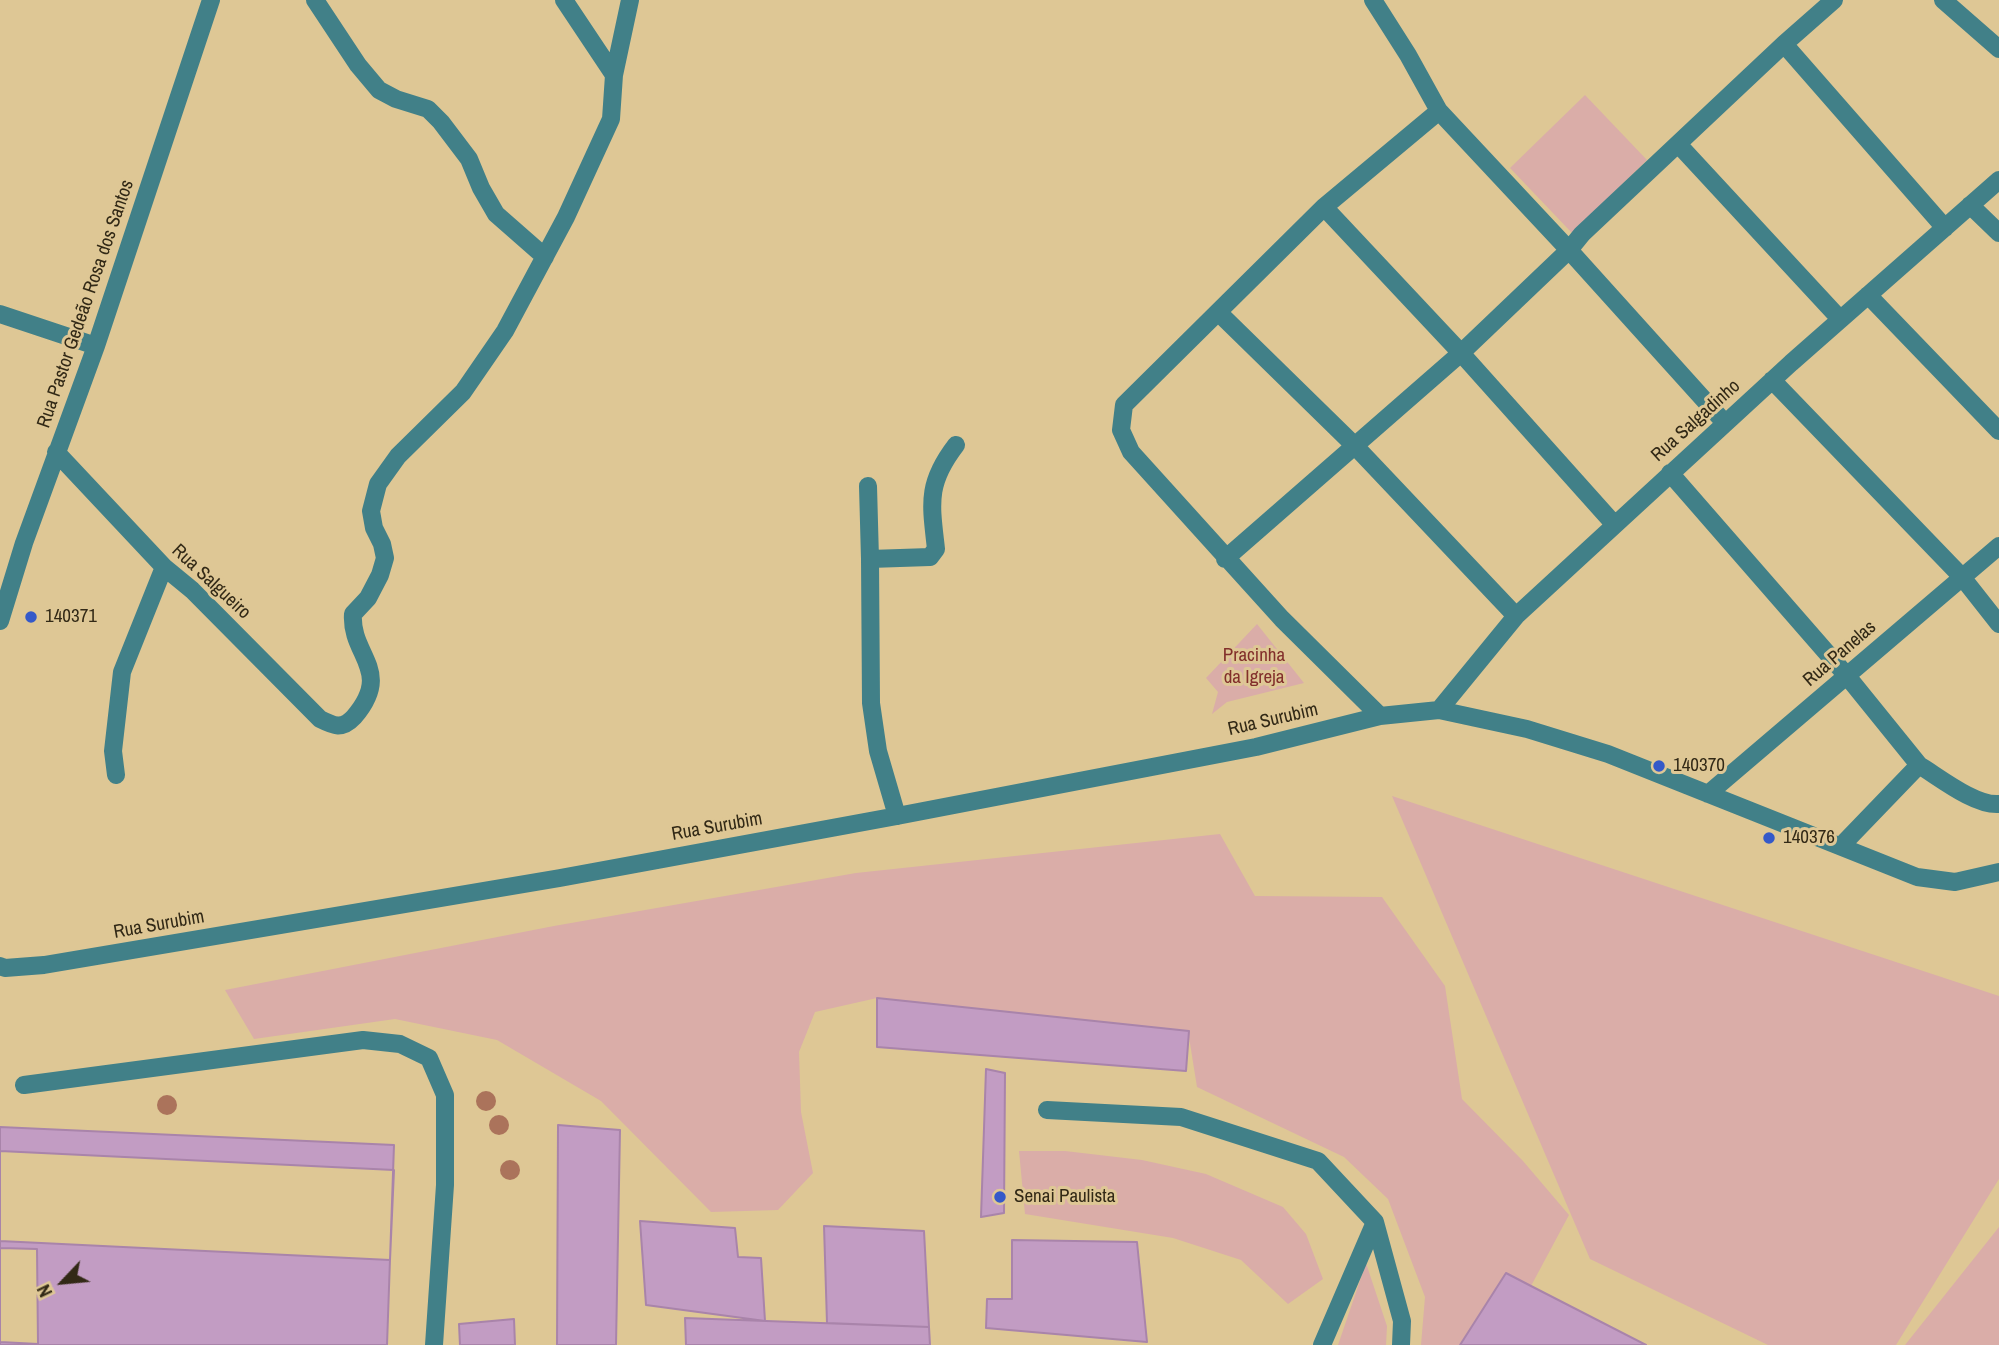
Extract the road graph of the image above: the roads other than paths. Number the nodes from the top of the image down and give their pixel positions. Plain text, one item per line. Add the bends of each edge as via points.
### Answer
1 (211, 0) edge
2 (314, 0) edge
3 (564, 0) edge
4 (630, 0) edge
5 (1373, 0) edge
6 (1834, 0) edge
7 (1944, 0) edge
8 (1784, 44) junction
9 (1999, 49) edge
10 (614, 75) junction
11 (1439, 111) junction
12 (1678, 144) junction
13 (1999, 180) edge
14 (1970, 205) junction
15 (1324, 207) junction
16 (1945, 228) junction
17 (1999, 233) edge
18 (1569, 250) junction
19 (545, 257) junction
20 (1868, 295) junction
21 (1218, 312) junction
22 (0, 314) edge
23 (1840, 319) junction
24 (96, 346) junction
25 (1461, 353) junction
26 (1772, 380) junction
27 (1725, 423) junction
28 (1999, 431) edge
29 (956, 445) dead end
30 (1354, 446) junction
31 (57, 453) junction
32 (1670, 473) junction
33 (869, 486) dead end
34 (1614, 524) junction
35 (1999, 545) edge
36 (870, 559) junction
37 (1225, 559) junction
38 (164, 567) junction
39 (1962, 578) junction
40 (1516, 616) junction
41 (0, 621) edge
42 (1999, 624) edge
43 (1847, 676) junction
44 (1439, 710) junction
45 (1380, 716) junction
46 (1919, 765) junction
47 (116, 775) dead end
48 (1708, 794) junction
49 (1999, 804) edge
50 (897, 816) junction
51 (1840, 846) junction
52 (1999, 872) edge
53 (0, 966) edge
54 (24, 1085) dead end
55 (1046, 1111) dead end
56 (1375, 1222) junction
57 (434, 1345) edge
58 (1322, 1345) edge
59 (1401, 1345) edge

1 - 24 street, Rua Pastor Gedeão Rosa dos Santos
2 - 19 street via 379,90 428,109 448,130 469,159 496,214
3 - 10 street
4 - 10 street
5 - 11 street
6 - 8 street
7 - 9 street
8 - 12 street
8 - 16 street
10 - 19 street via 611,119
11 - 15 street
11 - 18 street
12 - 18 street
12 - 23 street
13 - 14 street, Rua Salgadinho
14 - 16 street, Rua Salgadinho
14 - 17 street
15 - 21 street
15 - 25 street
16 - 20 street, Rua Salgadinho
18 - 25 street
18 - 27 street
19 - 38 street, Rua Salgueiro via 505,331 463,392 398,456 378,484 371,511 385,558 368,598 353,614 352,626 371,670 370,684 366,703 347,725 336,727 320,719
20 - 23 street, Rua Salgadinho
20 - 28 street
21 - 30 street
21 - 37 street via 1124,405 1121,430 1131,453
22 - 24 street
23 - 26 street, Rua Salgadinho
24 - 31 street, Rua Pastor Gedeão Rosa dos Santos
25 - 30 street
25 - 34 street
26 - 27 street, Rua Salgadinho
26 - 39 street
27 - 32 street, Rua Salgadinho
29 - 36 street via 941,464 930,500 936,549 930,557
30 - 37 street
30 - 40 street
31 - 38 street, Rua Salgueiro
31 - 41 street, Rua Pastor Gedeão Rosa dos Santos
32 - 34 street, Rua Salgadinho
32 - 43 street
33 - 36 street
34 - 40 street, Rua Salgadinho
35 - 39 street, Rua Panelas
36 - 50 street via 871,703 878,751
37 - 45 street
38 - 47 street via 122,672 113,751
39 - 42 street
39 - 43 street, Rua Panelas
40 - 44 street, Rua Salgadinho
43 - 46 street
43 - 48 street, Rua Panelas
44 - 45 street, Rua Surubim
44 - 48 street via 1596,750
45 - 50 street, Rua Surubim via 1256,747
46 - 49 street via 1973,798
46 - 51 street
48 - 51 street
50 - 53 street, Rua Surubim via 58,963
51 - 52 street via 1917,877 1955,882
54 - 57 street via 363,1040 400,1044 429,1058 445,1095 445,1185
55 - 56 street via 1181,1117 1318,1161
56 - 58 street
56 - 59 street via 1402,1321

